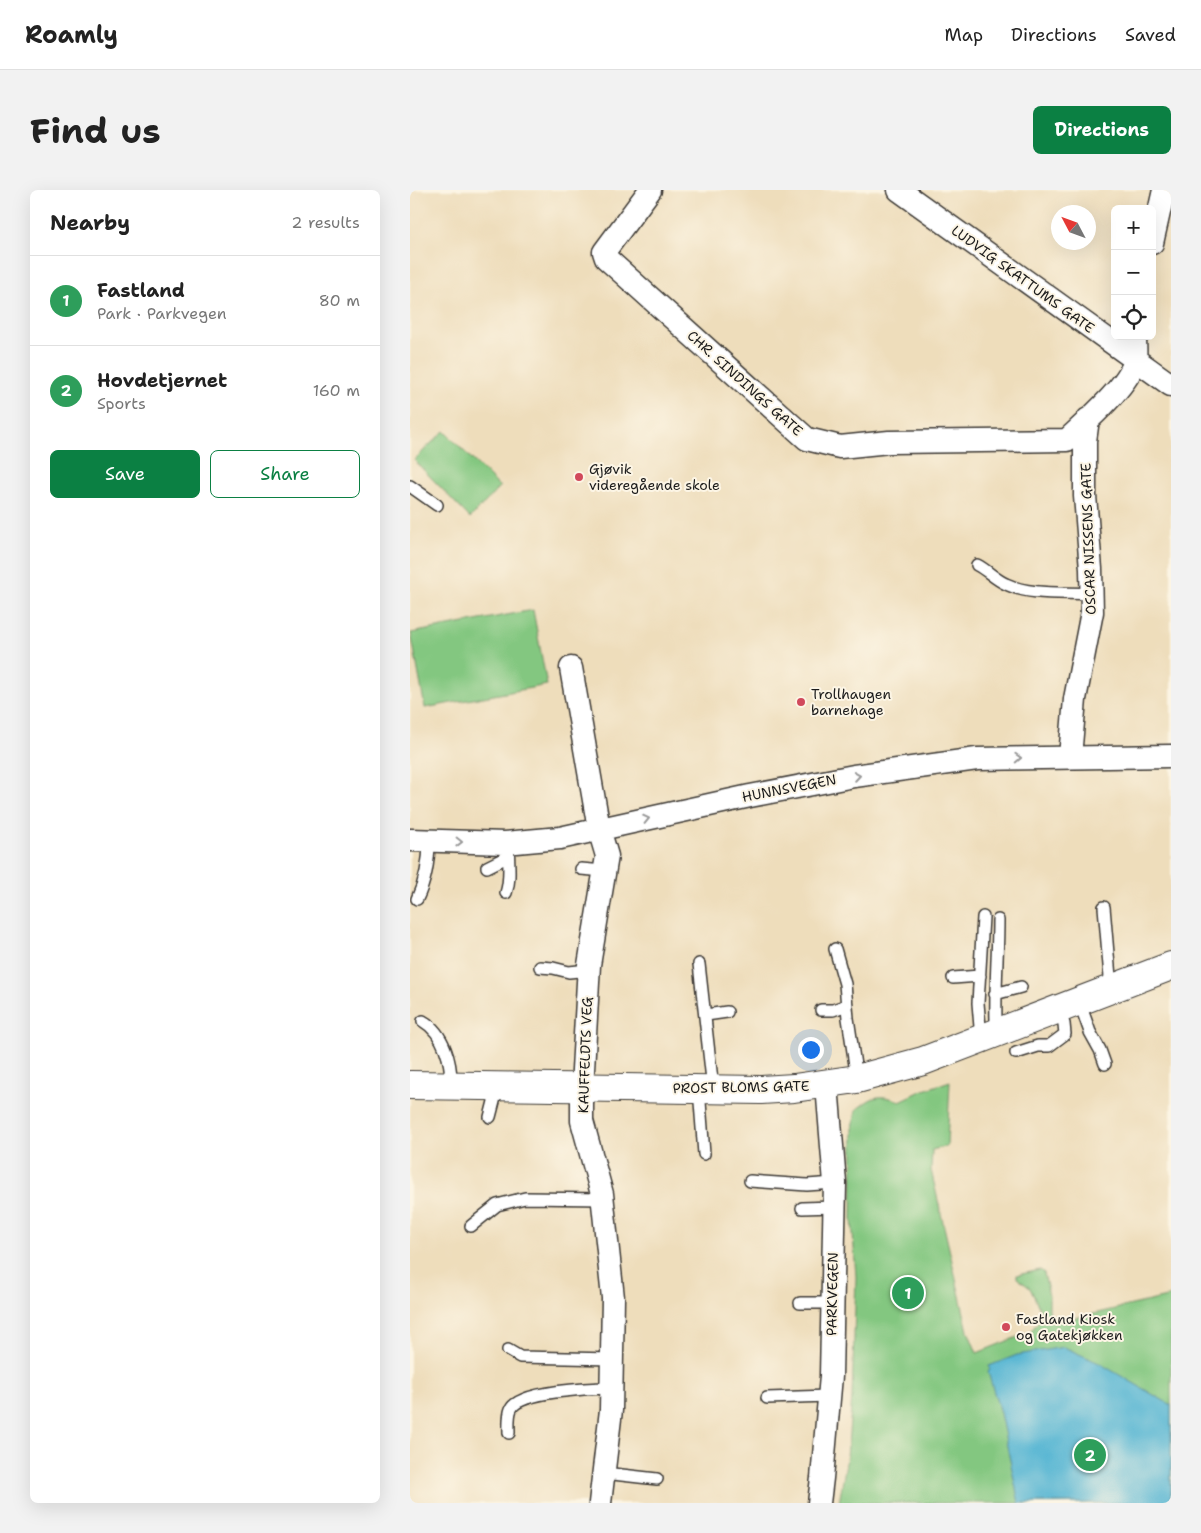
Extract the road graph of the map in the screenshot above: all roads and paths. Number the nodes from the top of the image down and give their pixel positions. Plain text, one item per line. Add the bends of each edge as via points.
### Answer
1 (650, 190) edge
2 (899, 190) edge
3 (1164, 190) edge
4 (1156, 225) edge
5 (1135, 340) edge
6 (1135, 359) junction
7 (1171, 385) edge
8 (1088, 419) junction
9 (410, 486) edge
10 (437, 505) dead end
11 (977, 565) dead end
12 (1092, 594) junction
13 (571, 668) dead end
14 (1171, 756) edge
15 (1070, 757) junction
16 (599, 829) junction
17 (419, 840) edge
18 (508, 850) junction
19 (487, 867) dead end
20 (581, 869) dead end
21 (604, 871) junction
22 (506, 893) dead end
23 (417, 899) dead end
24 (1104, 907) dead end
25 (983, 917) dead end
26 (998, 920) dead end
27 (835, 949) dead end
28 (699, 964) dead end
29 (1171, 966) edge
30 (540, 967) dead end
31 (588, 970) junction
32 (980, 976) junction
33 (953, 978) dead end
34 (1021, 987) dead end
35 (1111, 989) junction
36 (995, 994) junction
37 (847, 1005) junction
38 (1069, 1005) junction
39 (821, 1010) dead end
40 (727, 1012) dead end
41 (706, 1015) junction
42 (423, 1021) dead end
43 (989, 1030) junction
44 (1016, 1053) dead end
45 (1105, 1064) dead end
46 (857, 1079) junction
47 (827, 1084) junction
48 (410, 1085) edge
49 (451, 1086) junction
50 (498, 1086) junction
51 (582, 1087) junction
52 (706, 1089) junction
53 (490, 1118) dead end
54 (704, 1154) dead end
55 (750, 1181) dead end
56 (835, 1183) junction
57 (603, 1199) junction
58 (834, 1207) junction
59 (802, 1208) dead end
60 (471, 1226) dead end
61 (800, 1303) dead end
62 (832, 1303) junction
63 (508, 1350) dead end
64 (612, 1359) junction
65 (611, 1388) junction
66 (829, 1396) junction
67 (767, 1398) dead end
68 (508, 1433) dead end
69 (604, 1473) junction
70 (657, 1479) dead end
71 (600, 1503) edge
72 (819, 1503) edge

1 - 8 street, CHR. SINDINGS GATE via 604,252 606,258 807,439 840,447 889,442 1068,440
2 - 6 street, LUDVIG SKATTUMS GATE
3 - 4 street
5 - 6 street
6 - 7 street, LUDVIG SKATTUMS GATE
6 - 8 street via 1129,375
8 - 12 street, OSCAR NISSENS GATE via 1086,496
9 - 10 lane
11 - 12 lane via 1016,589
12 - 15 street, OSCAR NISSENS GATE via 1092,612 1075,699
13 - 16 street, KAUFFELDTS VEG via 576,726
14 - 15 street, HUNNSVEGEN
16 -> 15 street, HUNNSVEGEN via 871,773 978,759
16 - 18 street, HUNNSVEGEN
16 - 21 street, KAUFFELDTS VEG via 606,856
17 -> 18 street, HUNNSVEGEN
17 - 23 lane via 426,873
18 - 19 lane
18 - 22 lane via 510,870
20 - 21 lane
21 - 31 street, KAUFFELDTS VEG
24 - 35 lane
25 - 32 lane
26 - 36 lane
27 - 37 lane via 846,984
28 - 41 lane
29 - 35 main road, PROST BLOMS GATE
30 - 31 lane via 569,972
31 - 51 street, KAUFFELDTS VEG
32 - 33 lane
32 - 43 lane via 978,1003
34 - 36 lane
35 - 38 main road, PROST BLOMS GATE
36 - 43 lane
37 - 39 lane
37 - 46 lane
38 - 43 main road, PROST BLOMS GATE
38 - 44 lane via 1065,1034 1049,1046
38 - 45 lane via 1090,1032
40 - 41 lane
41 - 52 lane
42 - 49 lane via 444,1044 452,1073
43 - 46 main road, PROST BLOMS GATE via 923,1061
46 - 47 main road, PROST BLOMS GATE
47 - 52 main road, PROST BLOMS GATE via 761,1090
47 - 56 street, PARKVEGEN
48 - 49 main road, PROST BLOMS GATE
49 - 50 main road, PROST BLOMS GATE
50 - 51 main road, PROST BLOMS GATE
50 - 53 lane
51 - 52 main road, PROST BLOMS GATE
51 - 57 street, KAUFFELDTS VEG via 582,1121
52 - 54 lane via 699,1109
55 - 56 lane via 807,1185
56 - 58 street, PARKVEGEN
57 - 60 lane via 525,1198 497,1205
57 - 64 street, KAUFFELDTS VEG via 613,1298
58 - 59 lane
58 - 62 street, PARKVEGEN
61 - 62 lane
62 - 66 street, PARKVEGEN
63 - 64 lane via 520,1358
64 - 65 street, KAUFFELDTS VEG
65 - 68 lane via 520,1400 511,1409
65 - 69 street, KAUFFELDTS VEG
66 - 67 lane
66 - 72 street, PARKVEGEN
69 - 70 lane
69 - 71 street, KAUFFELDTS VEG

